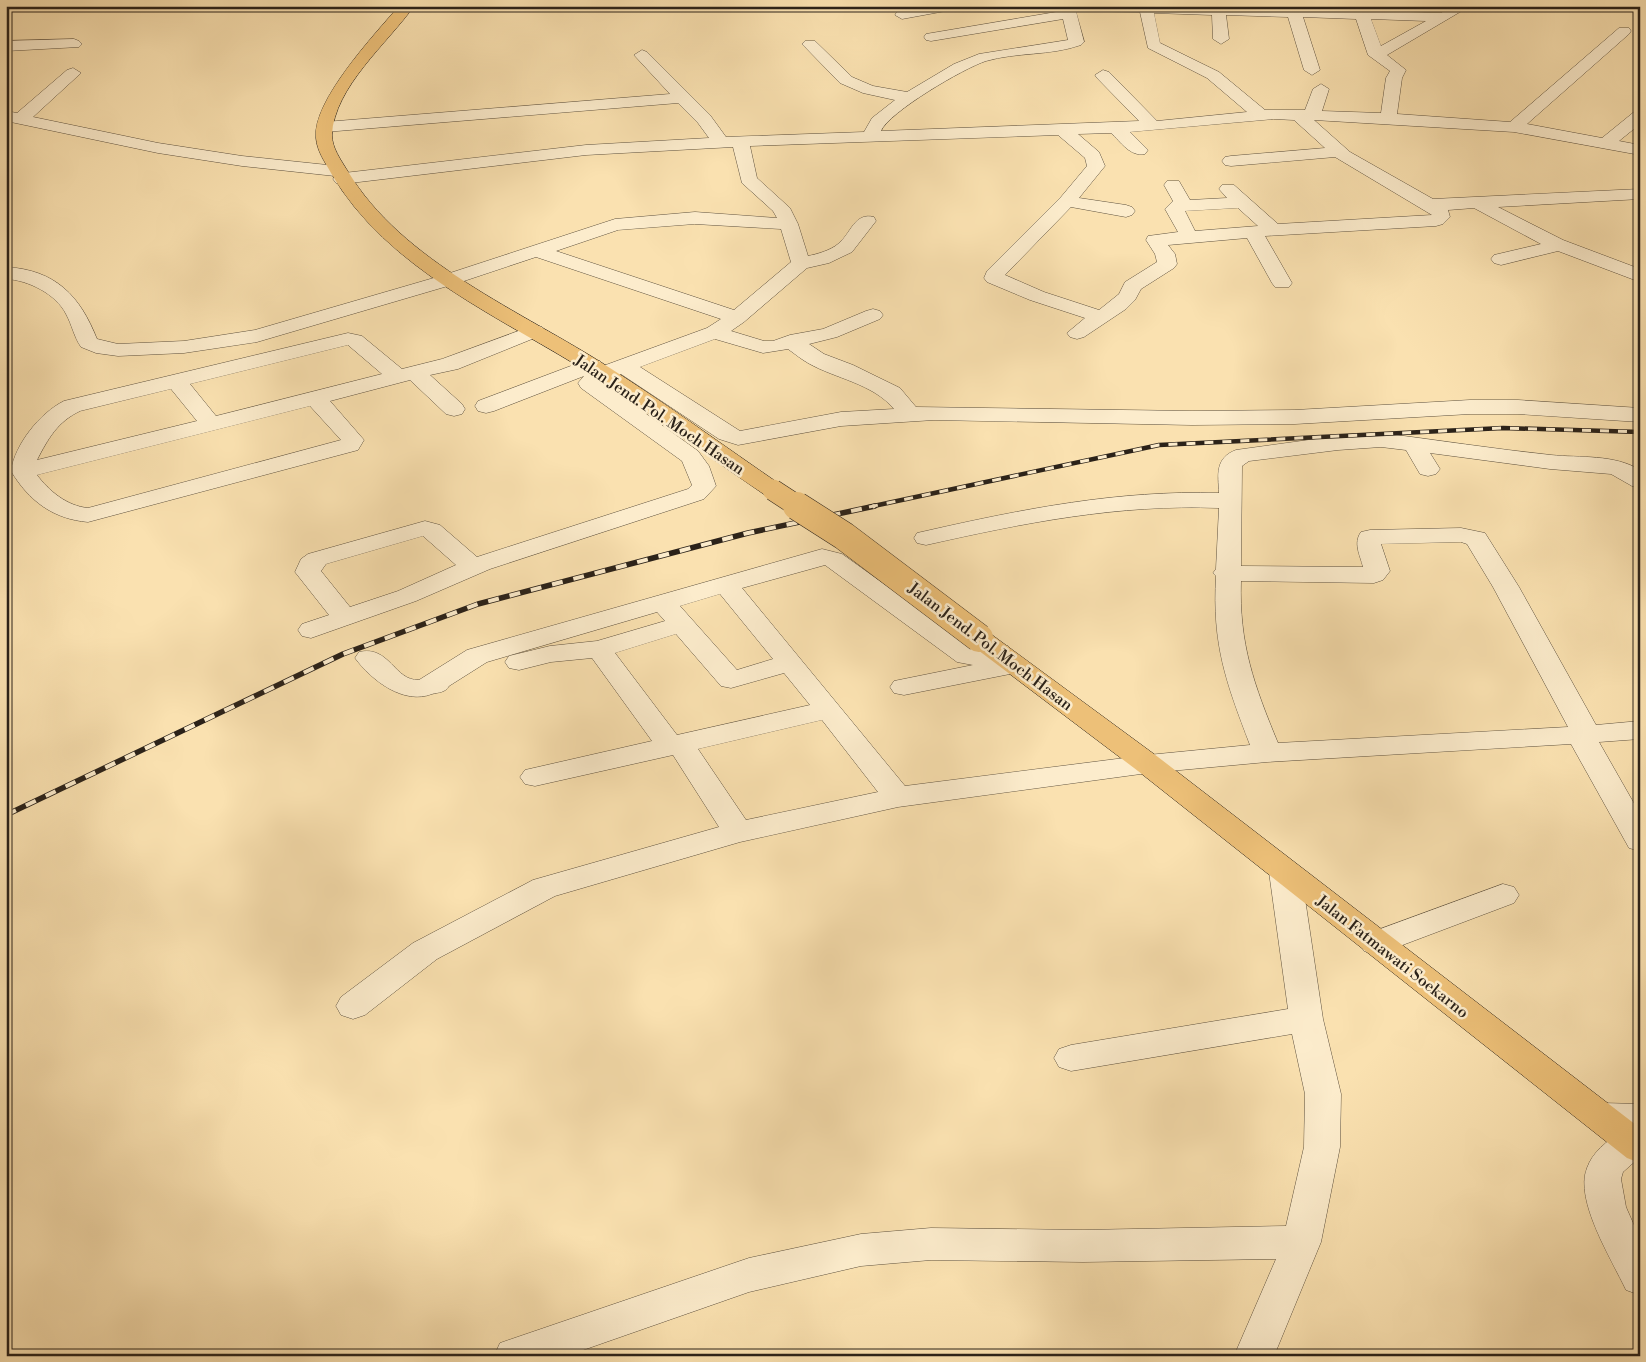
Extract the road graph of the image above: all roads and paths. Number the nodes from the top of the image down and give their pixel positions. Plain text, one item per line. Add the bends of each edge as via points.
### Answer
1 (407, 6) edge
2 (951, 6) edge
3 (1146, 8) edge
4 (1068, 9) edge
5 (1218, 9) edge
6 (1454, 10) edge
7 (1384, 11) edge
8 (1294, 13) junction
9 (1362, 14) junction
10 (902, 15) dead end
11 (1624, 31) dead end
12 (931, 36) dead end
13 (1220, 39) dead end
14 (74, 44) dead end
15 (810, 44) dead end
16 (6, 46) edge
17 (642, 55) dead end
18 (1376, 55) junction
19 (1312, 70) dead end
20 (73, 73) dead end
21 (1103, 75) dead end
22 (1321, 89) dead end
23 (908, 97) junction
24 (682, 98) junction
25 (1262, 115) junction
26 (1305, 115) junction
27 (1640, 116) edge
28 (10, 117) edge
29 (1388, 118) junction
30 (1434, 121) junction
31 (1153, 126) junction
32 (325, 127) junction
33 (1115, 127) junction
34 (1514, 127) junction
35 (1062, 129) junction
36 (875, 137) junction
37 (1457, 141) dead end
38 (720, 142) junction
39 (741, 142) junction
40 (1607, 142) junction
41 (1139, 150) dead end
42 (1640, 150) edge
43 (1338, 152) junction
44 (1231, 161) dead end
45 (339, 175) junction
46 (1173, 186) dead end
47 (1228, 190) dead end
48 (1640, 194) edge
49 (1067, 201) junction
50 (1243, 202) junction
51 (1478, 202) junction
52 (1430, 205) junction
53 (1183, 206) junction
54 (1126, 212) dead end
55 (867, 221) dead end
56 (789, 224) junction
57 (1274, 230) junction
58 (1253, 232) junction
59 (1190, 238) junction
60 (1557, 246) junction
61 (538, 251) junction
62 (1501, 259) dead end
63 (801, 263) junction
64 (6, 273) edge
65 (1640, 276) edge
66 (450, 279) junction
67 (1282, 283) dead end
68 (874, 315) dead end
69 (1101, 317) junction
70 (737, 318) junction
71 (534, 331) junction
72 (714, 332) junction
73 (1077, 333) dead end
74 (790, 341) junction
75 (606, 368) junction
76 (406, 374) junction
77 (177, 382) junction
78 (315, 398) junction
79 (486, 406) dead end
80 (454, 409) dead end
81 (910, 414) junction
82 (1640, 415) edge
83 (212, 425) junction
84 (1413, 443) junction
85 (1428, 469) dead end
86 (23, 471) junction
87 (1640, 481) edge
88 (1231, 501) junction
89 (926, 538) dead end
90 (473, 567) junction
91 (1226, 573) junction
92 (726, 585) junction
93 (663, 603) junction
94 (345, 618) junction
95 (682, 624) junction
96 (311, 630) dead end
97 (599, 649) junction
98 (993, 653) junction
99 (369, 658) dead end
100 (790, 662) junction
101 (904, 687) dead end
102 (419, 690) junction
103 (828, 710) junction
104 (1640, 730) edge
105 (1584, 735) junction
106 (675, 745) junction
107 (1266, 753) junction
108 (1148, 764) junction
109 (535, 777) dead end
110 (898, 798) junction
111 (738, 832) junction
112 (1640, 841) edge
113 (1285, 872) junction
114 (1503, 895) dead end
115 (1376, 943) junction
116 (353, 1006) dead end
117 (1306, 1019) junction
118 (1071, 1058) dead end
119 (1602, 1117) joint
120 (1638, 1136) edge
121 (1302, 1242) junction
122 (1640, 1278) edge
123 (514, 1356) edge
124 (1254, 1356) edge

1 - 32 main road, Jalan Jend. Pol. Moch Hasan via 364,56 338,96
2 - 10 street
3 - 4 street
3 - 5 street
3 - 25 street via 1153,45 1213,75
4 - 12 street
4 - 23 street via 1077,40 1074,43 979,58
5 - 8 street
5 - 13 street
6 - 7 street
6 - 18 street
7 - 9 street
8 - 9 street
8 - 19 street
9 - 18 street
11 - 34 street
14 - 16 street
15 - 23 street via 846,80 869,90
17 - 24 street
18 - 29 street via 1398,70
20 - 28 street
21 - 31 street
22 - 26 street
23 - 36 street via 874,124
24 - 32 street
24 - 38 street via 704,119
25 - 26 street
25 - 31 street
26 - 29 street
26 - 43 street
27 - 40 street
28 - 45 street via 158,148
29 - 30 street
30 - 34 street
30 - 37 street
31 - 33 street
32 - 45 main road, Jalan Jend. Pol. Moch Hasan via 325,145
33 - 35 street
33 - 41 street
34 - 40 street
35 - 36 street
35 - 49 street via 1096,161 1096,166
36 - 39 street
38 - 39 street
38 - 45 street via 586,150
39 - 56 street via 750,183 780,208
40 - 42 street
43 - 44 street
43 - 52 street
45 - 66 main road, Jalan Jend. Pol. Moch Hasan via 353,197 377,222
46 - 53 street
47 - 50 street
48 - 51 street
49 - 54 street
49 - 69 street via 994,278
50 - 53 street
50 - 57 street
51 - 52 street
51 - 60 street via 1505,220
52 - 57 street via 1441,213 1439,219
53 - 59 street via 1174,209
55 - 63 street via 845,248 822,259
56 - 61 street via 695,218 652,220 615,225
56 - 63 street
57 - 58 street
58 - 59 street
58 - 67 street
59 - 69 street via 1155,240 1165,254 1167,264 1132,286 1119,305
60 - 62 street
60 - 65 street
61 - 66 street
61 - 70 street
63 - 70 street
64 - 66 street via 31,277 58,294 76,312 88,343 118,350 184,347
66 - 71 main road, Jalan Jend. Pol. Moch Hasan
68 - 74 street via 830,333
69 - 73 street
70 - 72 street
71 - 75 main road, Jalan Jend. Pol. Moch Hasan
71 - 76 street via 478,354
72 - 74 street via 763,347
72 - 75 street
74 - 81 street via 816,359 892,394
75 - 79 street
75 - 81 street via 738,438 841,419
75 - 90 street via 588,384 690,456 698,465 704,486 702,490
75 - 98 main road, Jalan Jend. Pol. Moch Hasan, bridge via 773,490 844,536
76 - 77 street via 355,340 348,339
76 - 78 street
76 - 80 street
77 - 83 street
77 - 86 street via 57,411 50,417 24,463
78 - 83 street
78 - 86 street via 352,440 350,445 88,515 70,511 38,493
81 - 82 street via 1294,417 1518,407
83 - 86 street
84 - 85 street
84 - 87 street via 1557,463 1619,468
84 - 88 street via 1368,440 1244,455 1234,459 1230,466
88 - 89 street via 1114,503 1009,519
88 - 91 street
90 - 94 street via 408,596
90 - 94 street via 425,528 317,559 310,564 308,572
91 - 105 street via 1374,575 1377,570 1369,544 1370,536 1461,535 1476,538 1506,587
91 - 107 street via 1231,647 1241,686
92 - 93 street
92 - 98 street via 806,560 834,559 967,656
92 - 100 street
93 - 95 street
93 - 102 street via 477,656
94 - 96 street
95 - 97 street
95 - 100 street via 719,684
97 - 102 street via 550,654
97 - 106 street
98 - 101 street
98 - 108 main road, Jalan Jend. Pol. Moch Hasan
99 - 102 street via 410,690
100 - 103 street
103 - 106 street
103 - 110 street
104 - 105 street
105 - 107 street
105 - 112 street
106 - 109 street
106 - 111 street
107 - 108 street
108 - 110 street
108 - 113 main road, Jalan Fatmawati Soekarno
110 - 111 street
111 - 116 street via 544,888 425,951
113 - 115 main road, Jalan Fatmawati Soekarno
113 - 117 street
114 - 115 street
115 - 119 main road, Jalan Fatmawati Soekarno
117 - 118 street
117 - 121 street via 1323,1094 1322,1148
119 - 120 street
120 - 122 street via 1605,1168 1602,1181 1604,1200
121 - 123 street via 1083,1246 931,1244 861,1250 749,1275
121 - 124 street

